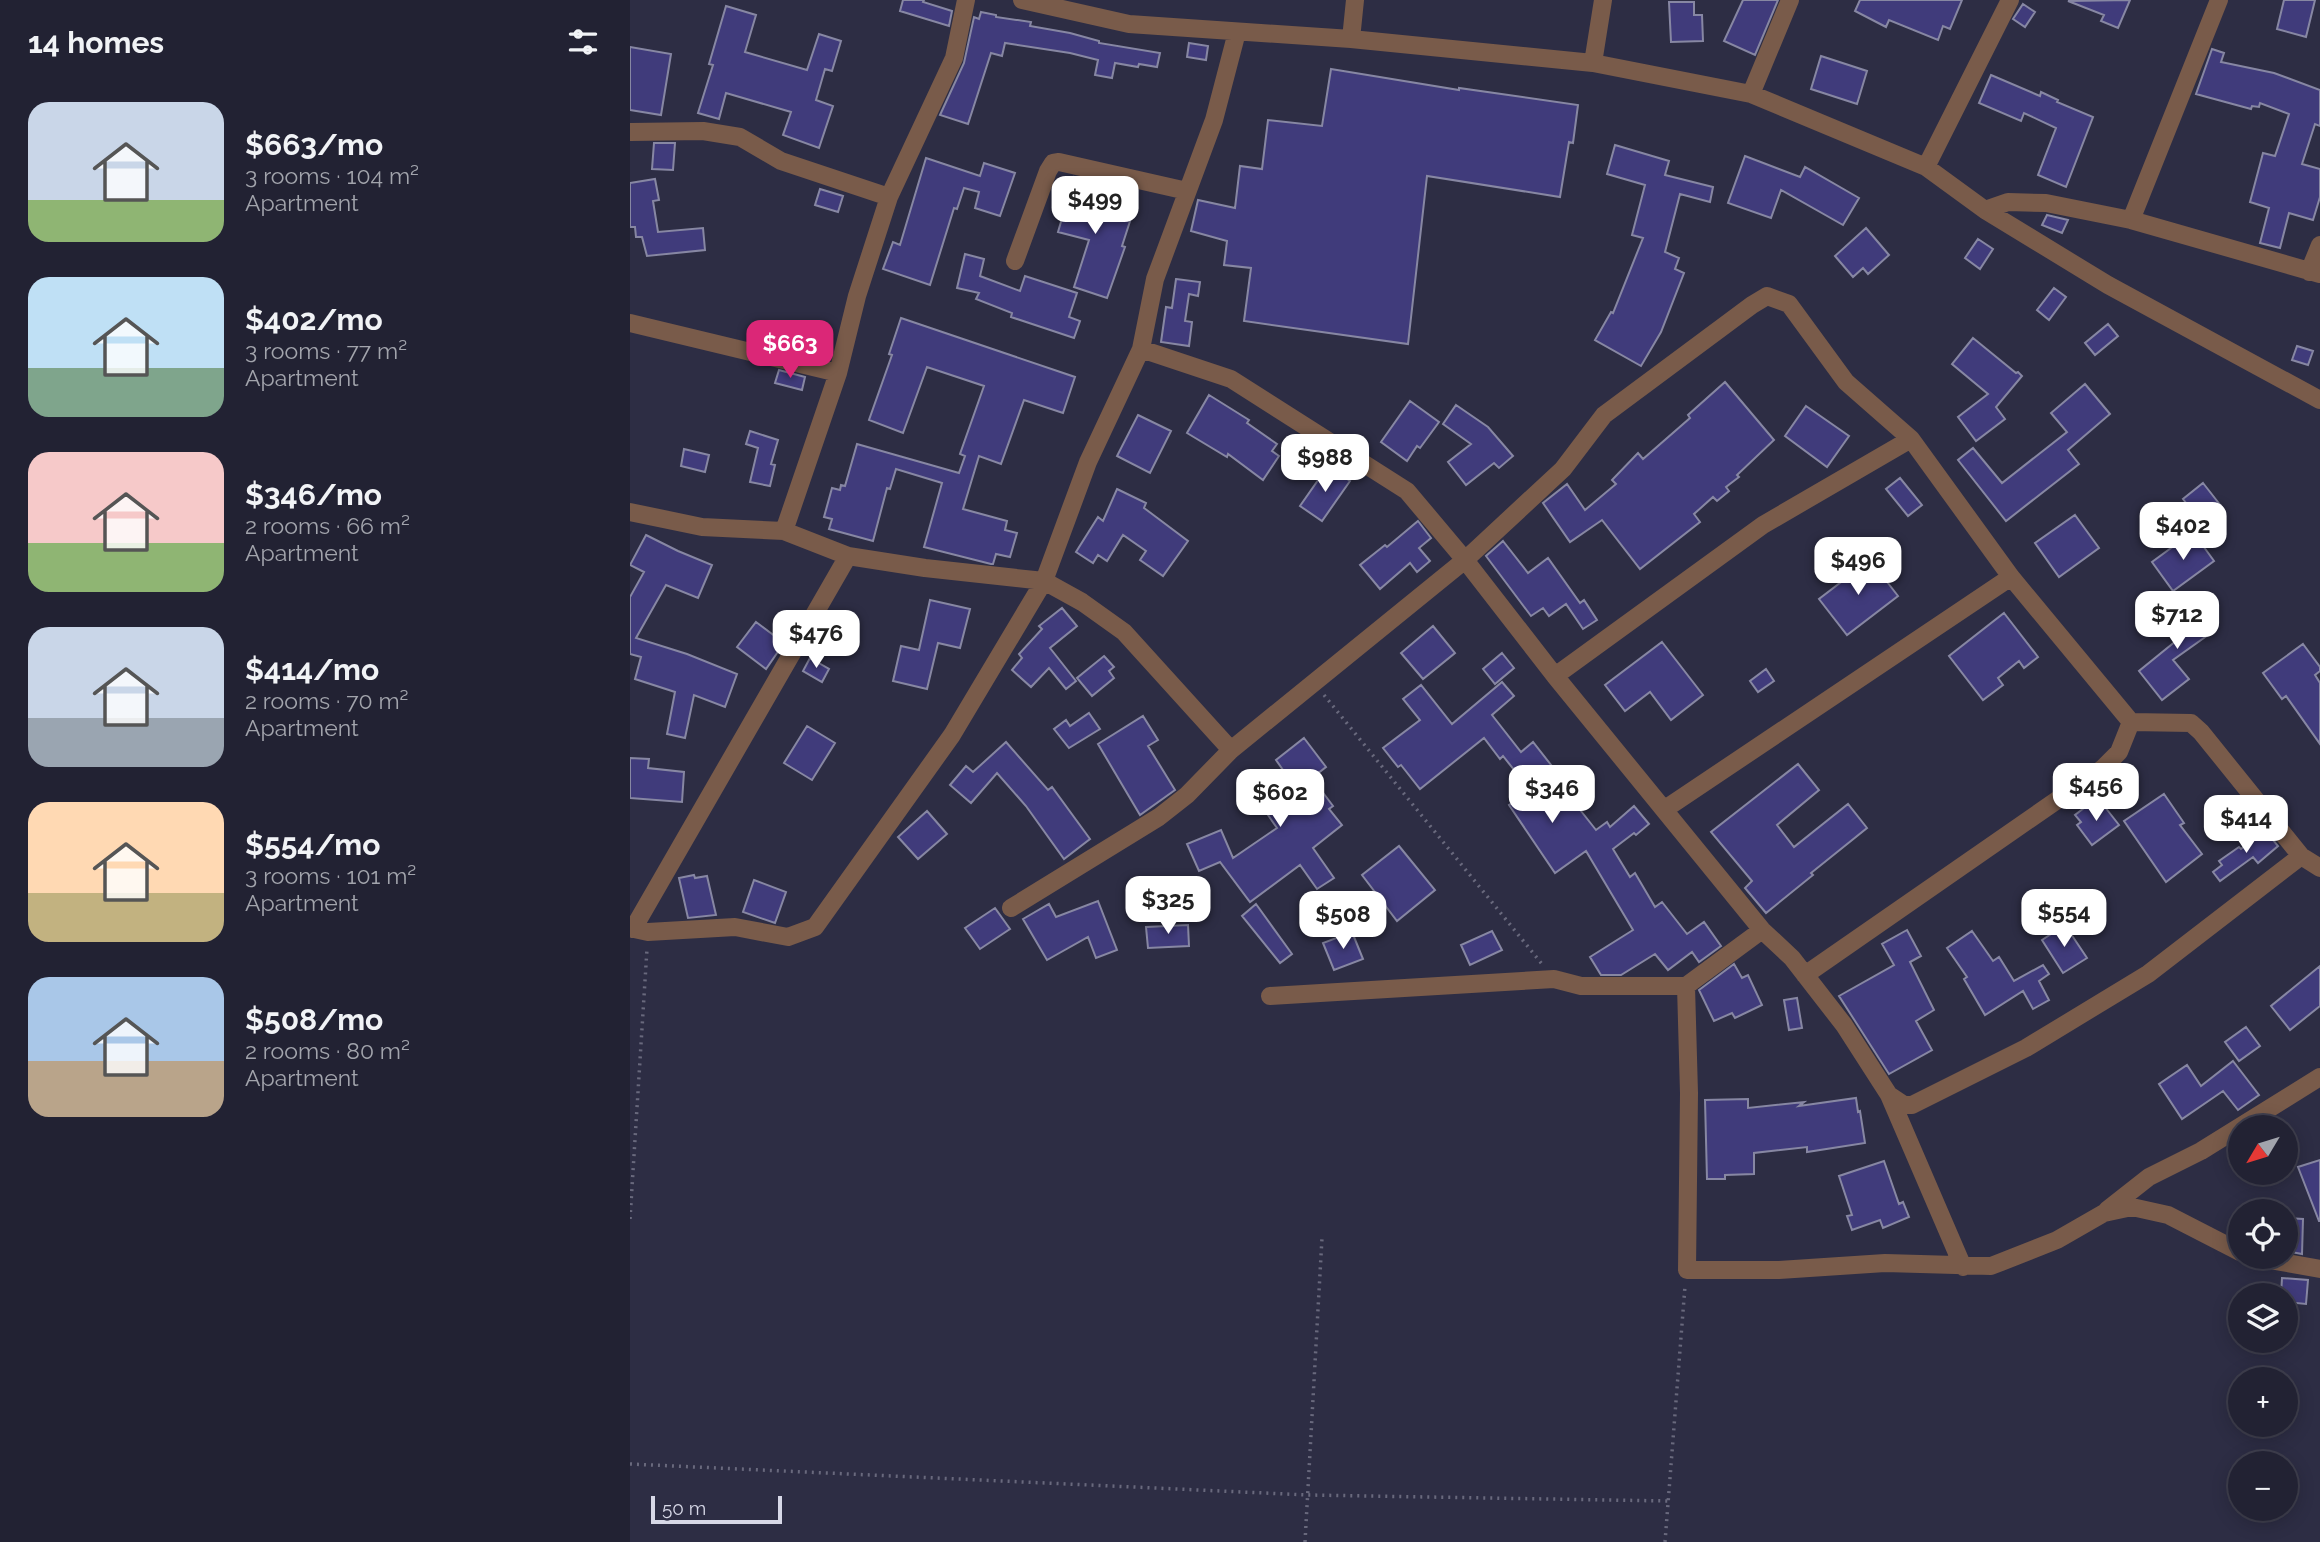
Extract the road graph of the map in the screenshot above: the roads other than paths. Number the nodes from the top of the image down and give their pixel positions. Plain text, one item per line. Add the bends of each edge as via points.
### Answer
1 (966, 0) edge
2 (1022, 0) edge
3 (1355, 0) edge
4 (1602, 0) edge
5 (1790, 0) edge
6 (2010, 0) edge
7 (2219, 0) edge
8 (1237, 32) junction
9 (1351, 39) junction
10 (1593, 63) junction
11 (1751, 94) junction
12 (630, 132) edge
13 (1926, 167) junction
14 (1187, 191) junction
15 (889, 197) junction
16 (1985, 210) junction
17 (2131, 220) junction
18 (2320, 245) edge
19 (1015, 261) dead end
20 (2315, 273) edge
21 (630, 323) edge
22 (1141, 349) junction
23 (838, 373) junction
24 (2320, 400) edge
25 (1911, 439) junction
26 (630, 512) edge
27 (783, 531) junction
28 (848, 556) junction
29 (1465, 560) junction
30 (2011, 578) junction
31 (1044, 581) junction
32 (1555, 676) junction
33 (2131, 722) junction
34 (1231, 750) junction
35 (1665, 809) junction
36 (2301, 856) junction
37 (2320, 867) edge
38 (1011, 908) dead end
39 (637, 929) edge
40 (1762, 930) junction
41 (1805, 975) junction
42 (1686, 986) junction
43 (1270, 996) dead end
44 (2320, 1077) edge
45 (1889, 1095) junction
46 (2104, 1213) junction
47 (2228, 1246) edge
48 (2298, 1265) edge
49 (1963, 1266) junction
50 (2320, 1269) edge

1 - 15 street via 954,58
2 - 8 street via 1129,24
3 - 9 street
4 - 10 street
5 - 11 street
6 - 13 street
7 - 17 street
8 - 9 street
8 - 14 street via 1214,120
9 - 10 street
10 - 11 street
11 - 13 street
12 - 15 street via 703,131 740,138 781,161
13 - 16 street
14 - 19 street via 1053,163
14 - 22 street via 1155,279
15 - 23 street via 856,296
16 - 17 street via 2008,202 2046,203
16 - 24 street via 2108,285
17 - 20 street
18 - 20 street
21 - 23 street
22 - 29 street via 1231,379 1330,440 1406,491
22 - 31 street via 1088,462
23 - 27 street
25 - 29 street via 1846,382 1789,304 1768,296 1604,415 1563,469
25 - 30 street
25 - 32 street via 1763,525
26 - 27 street via 702,527
27 - 28 street
28 - 31 street
28 - 39 street
29 - 32 street
29 - 34 street
30 - 33 street
30 - 35 street
31 - 34 street via 1124,632
31 - 39 street via 952,735 815,927 788,937 735,927
32 - 35 street
33 - 36 street via 2191,723
33 - 41 street via 2119,752 2102,769
34 - 38 street via 1159,817
35 - 40 street
36 - 37 street
36 - 45 street via 2148,974 2026,1048 1912,1105
40 - 41 street
40 - 42 street
41 - 45 street
42 - 43 street via 1581,986 1554,979
42 - 49 street via 1687,1270 1885,1263
44 - 46 street via 2201,1151 2149,1177
45 - 49 street
46 - 47 street via 2132,1207 2168,1215
46 - 49 street via 2057,1240 1991,1266
48 - 50 street

